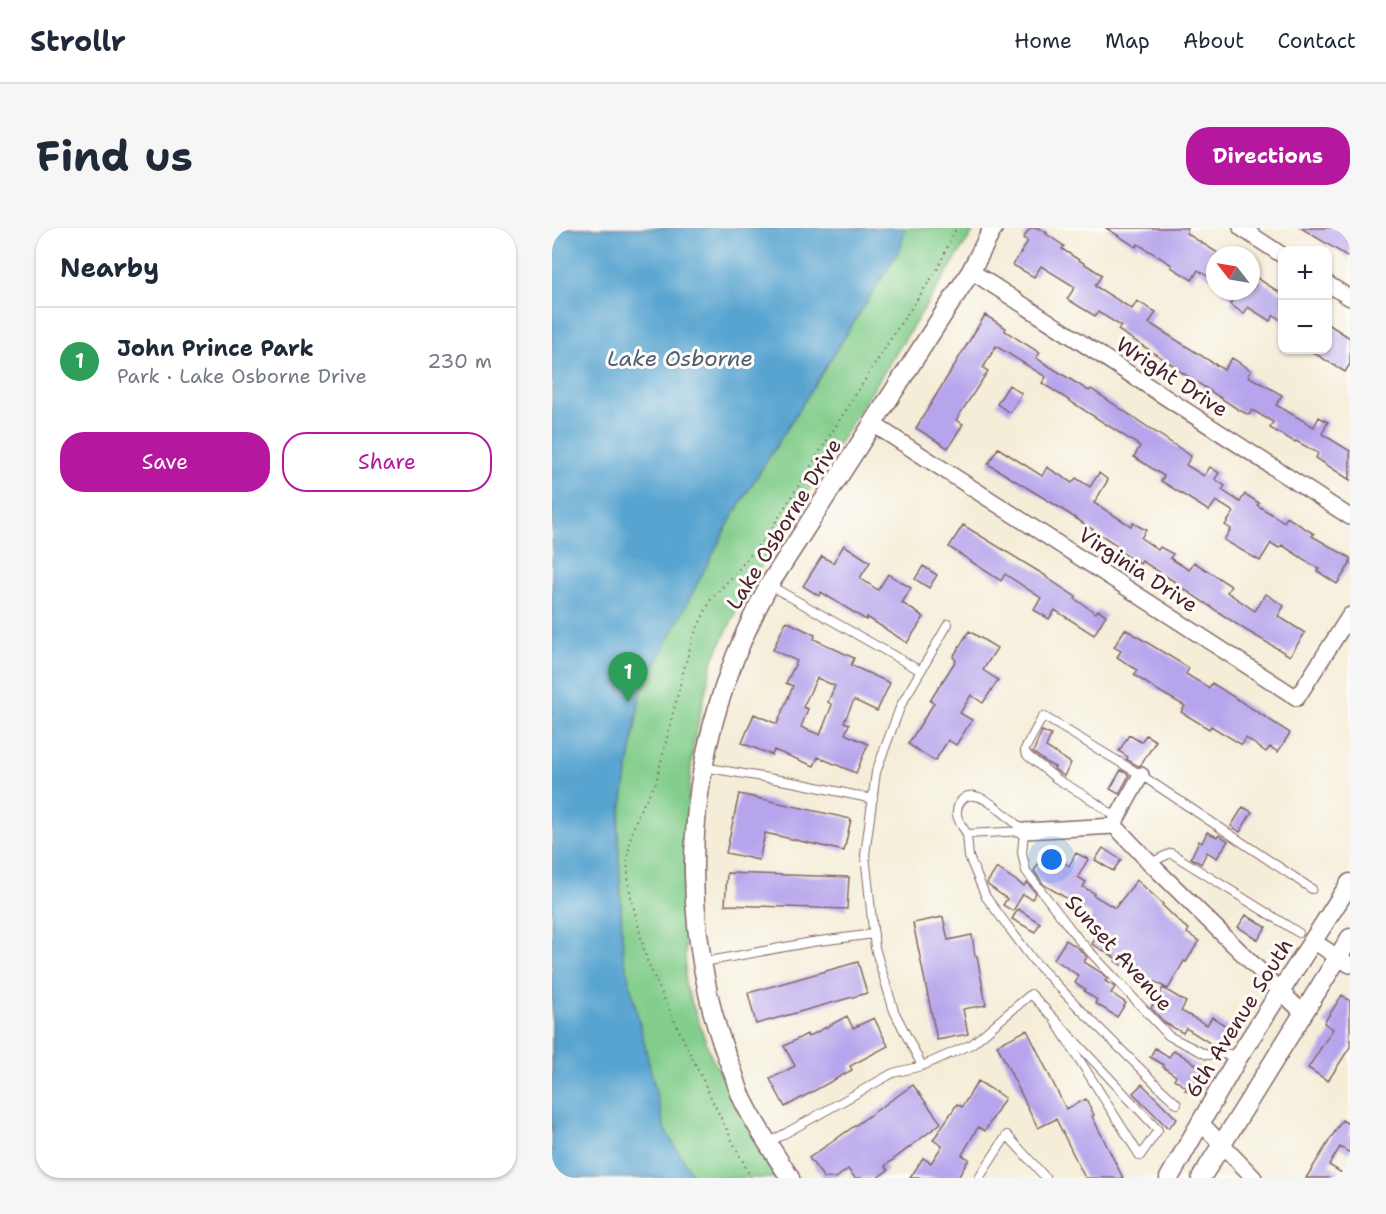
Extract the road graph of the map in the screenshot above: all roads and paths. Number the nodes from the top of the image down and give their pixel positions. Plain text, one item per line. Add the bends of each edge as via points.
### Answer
1 (956, 228) edge
2 (993, 228) edge
3 (1240, 228) edge
4 (1278, 252) edge
5 (971, 271) junction
6 (1332, 287) edge
7 (1350, 298) edge
8 (873, 424) junction
9 (1350, 517) edge
10 (769, 585) junction
11 (1350, 615) edge
12 (948, 624) dead end
13 (921, 671) junction
14 (703, 767) junction
15 (1141, 775) junction
16 (873, 799) junction
17 (1116, 822) junction
18 (1024, 831) junction
19 (967, 834) junction
20 (1150, 863) junction
21 (1350, 884) edge
22 (1312, 890) dead end
23 (874, 934) junction
24 (1306, 937) junction
25 (1350, 938) edge
26 (1344, 961) edge
27 (701, 962) junction
28 (1281, 992) junction
29 (1303, 1013) junction
30 (1055, 1021) junction
31 (1238, 1059) junction
32 (922, 1066) junction
33 (1178, 1104) dead end
34 (1201, 1123) junction
35 (768, 1143) junction
36 (1221, 1145) junction
37 (751, 1178) edge
38 (790, 1178) edge
39 (979, 1178) edge
40 (1046, 1178) edge
41 (1169, 1178) edge
42 (1201, 1178) edge
43 (1254, 1178) edge

1 - 37 path via 937,270 768,534 711,599 693,637 656,782 631,835 629,888 646,958
2 - 5 street, Lake Osborne Drive
3 - 4 street
5 - 8 street, Lake Osborne Drive
5 - 9 street, Wright Drive
6 - 7 street
8 - 10 street, Lake Osborne Drive
8 - 11 street, Virginia Drive via 1297,698
10 - 13 lane
10 - 14 street, Lake Osborne Drive via 733,661
12 - 13 lane
13 - 16 lane via 901,705 876,772
14 - 16 lane
14 - 27 street, Lake Osborne Drive via 695,831 694,886
15 - 17 street
15 - 17 lane via 1043,716 1025,749 1028,756 1092,800
15 - 22 lane
16 - 23 lane via 865,855
17 - 18 street
17 - 20 street
18 - 19 lane
18 - 19 lane via 987,800 969,795 956,811
18 - 31 lane, Sunset Avenue via 1022,853 1026,871 1079,940 1169,1036 1208,1055 1230,1054
19 - 33 lane via 969,857 986,897 1033,960
20 - 24 lane via 1171,853
20 - 28 street
21 - 24 street, 6th Avenue South
23 - 27 lane
23 - 32 lane via 894,1011
24 - 26 street
24 - 28 street, 6th Avenue South
25 - 26 street
26 - 29 street
27 - 35 street, Lake Osborne Drive via 721,1042 745,1104
28 - 29 street
28 - 31 street, 6th Avenue South
29 - 36 street
30 - 30 lane via 1104,1098 1140,1156 1158,1130
30 - 32 lane via 1031,994 972,1044
31 - 34 street, 6th Avenue South
32 - 35 lane via 893,1072
34 - 36 street
34 - 41 street, 6th Avenue South
35 - 38 street, Lake Osborne Drive
36 - 42 street
36 - 43 street
39 - 40 lane via 1007,1135

